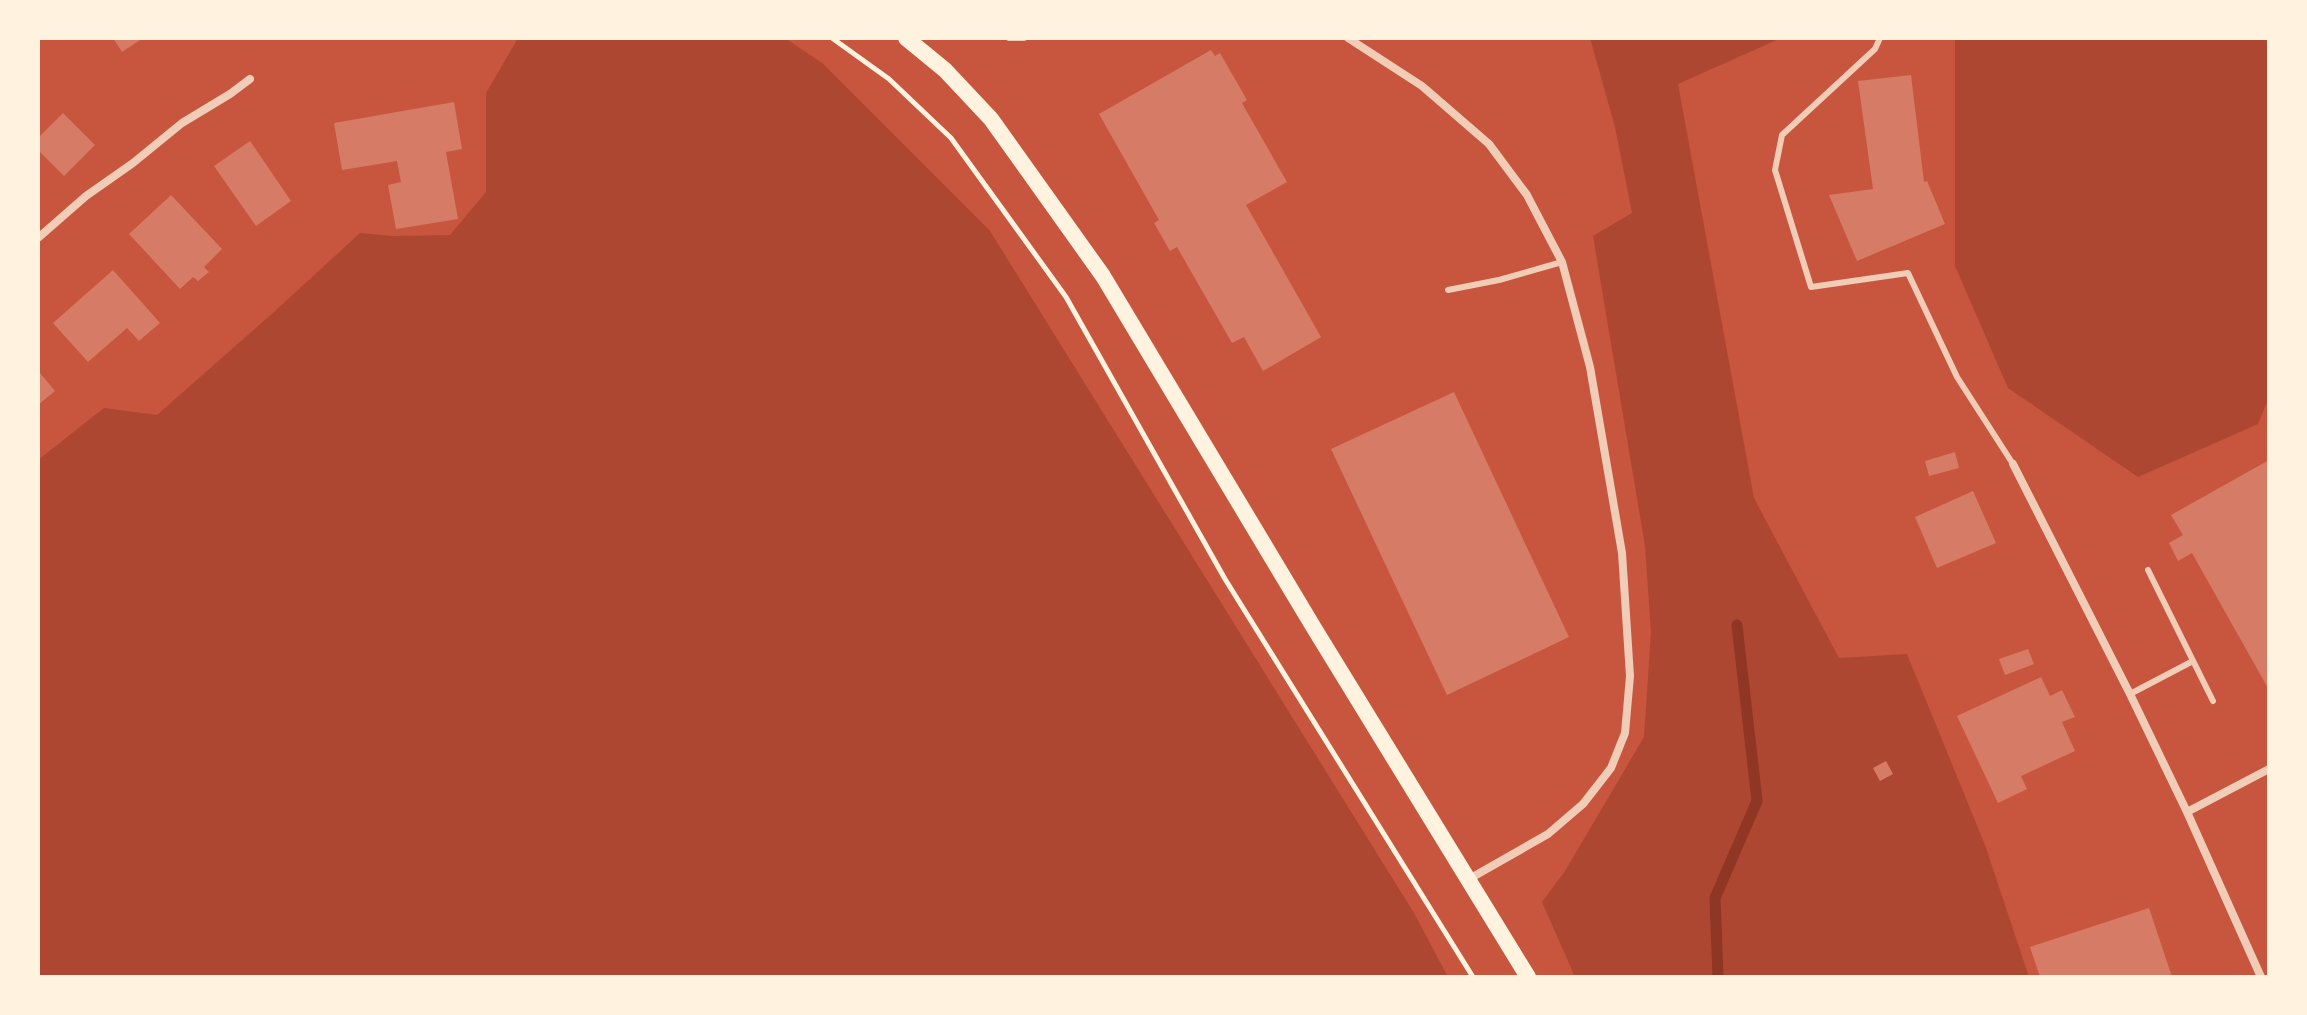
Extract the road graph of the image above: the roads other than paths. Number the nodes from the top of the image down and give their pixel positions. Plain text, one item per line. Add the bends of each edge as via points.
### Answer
1 (906, 38) edge
2 (1009, 38) edge
3 (1024, 38) edge
4 (1348, 38) edge
5 (1880, 38) edge
6 (250, 79) dead end
7 (38, 238) edge
8 (1562, 262) junction
9 (1448, 290) dead end
10 (2013, 464) joint
11 (2148, 570) dead end
12 (2193, 661) junction
13 (2130, 694) junction
14 (2213, 701) dead end
15 (2269, 769) edge
16 (2187, 812) junction
17 (1468, 879) junction
18 (1528, 977) edge
19 (2261, 977) edge

1 - 17 main road via 991,119 1103,276
2 - 3 lane
4 - 8 street via 1422,86 1489,144 1527,195
5 - 10 lane via 1875,49 1782,135 1775,170 1811,287 1908,273 1957,377
6 - 7 street via 182,123
8 - 9 lane
8 - 17 street via 1590,367 1622,553 1630,676 1625,733 1611,768 1583,804 1548,834
10 - 13 street
11 - 12 lane
12 - 13 lane
12 - 14 lane
13 - 16 street
15 - 16 street
16 - 19 street
17 - 18 main road

